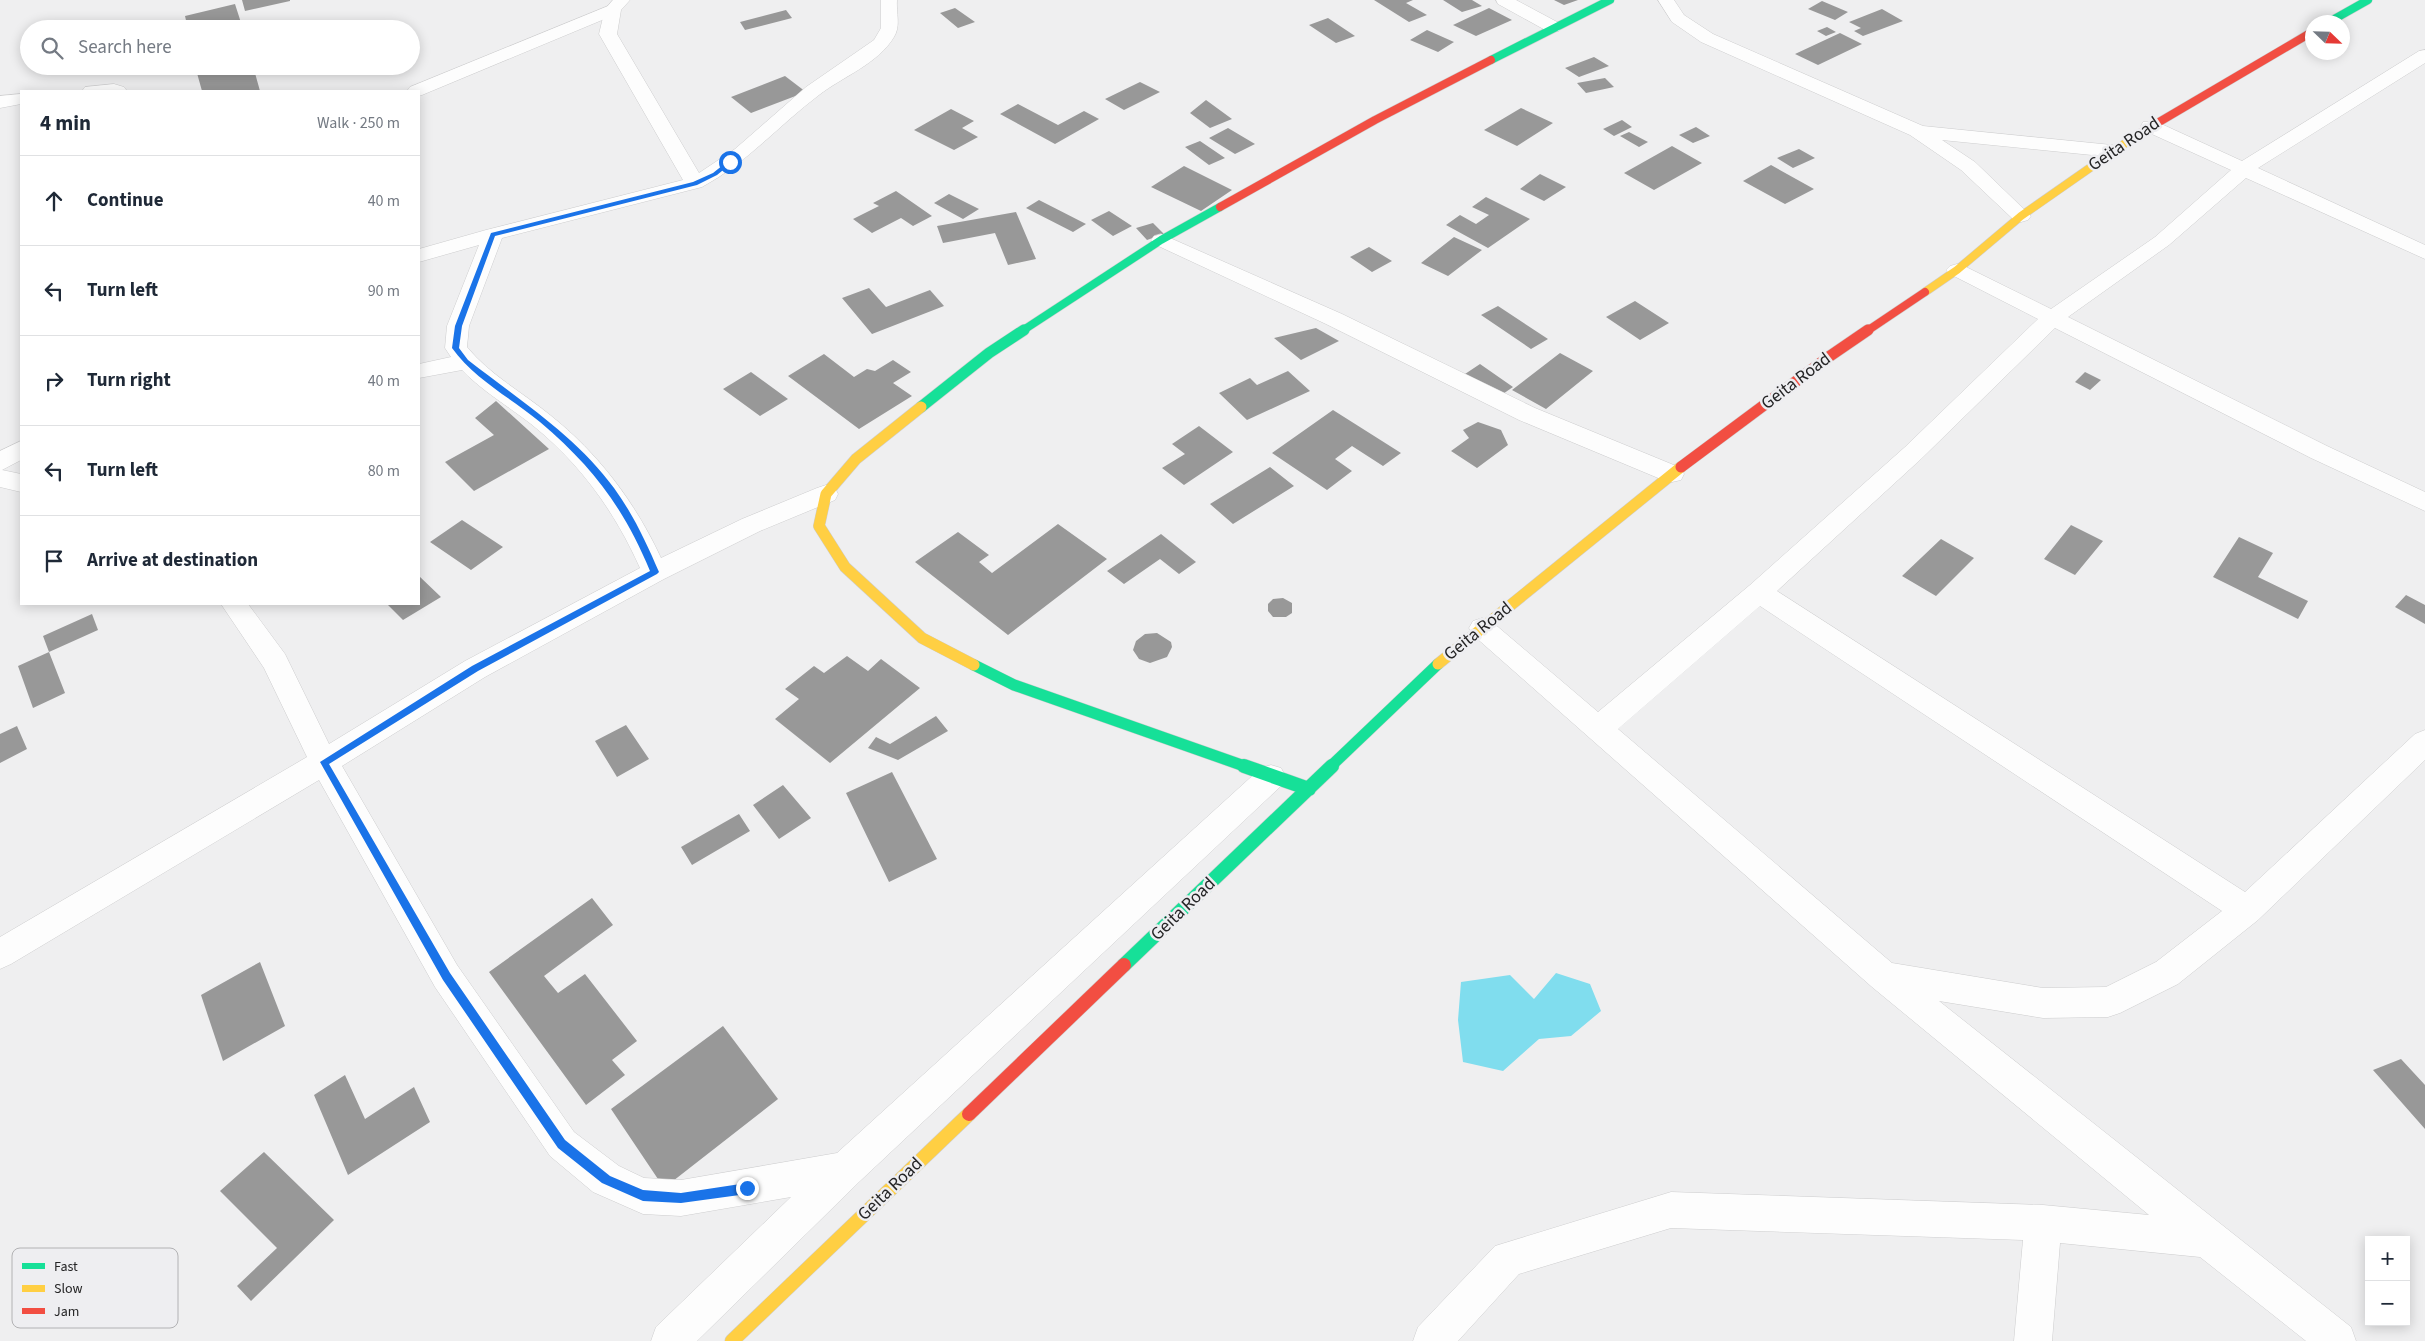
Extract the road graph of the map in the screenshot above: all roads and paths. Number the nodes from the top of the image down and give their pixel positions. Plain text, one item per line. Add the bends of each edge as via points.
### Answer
1 (889, 0) edge
2 (1504, 0) edge
3 (1610, 0) edge
4 (1666, 0) edge
5 (2368, 0) edge
6 (618, 5) edge
7 (2341, 15) edge
8 (1553, 27) junction
9 (2305, 36) edge
10 (2425, 55) edge
11 (102, 90) edge
12 (116, 90) edge
13 (418, 90) edge
14 (20, 99) edge
15 (0, 102) edge
16 (2150, 126) junction
17 (1917, 131) junction
18 (2112, 151) junction
19 (2246, 168) junction
20 (695, 183) junction
21 (2021, 216) junction
22 (493, 234) junction
23 (1161, 240) junction
24 (2425, 253) edge
25 (420, 256) edge
26 (1957, 270) junction
27 (2052, 318) junction
28 (465, 362) junction
29 (420, 370) edge
30 (20, 450) edge
31 (0, 462) edge
32 (1672, 474) junction
33 (0, 478) edge
34 (20, 483) edge
35 (826, 494) junction
36 (2425, 502) edge
37 (655, 572) junction
38 (1759, 592) junction
39 (235, 605) edge
40 (1482, 628) junction
41 (1597, 730) junction
42 (2425, 742) edge
43 (324, 762) junction
44 (1271, 777) junction
45 (1309, 789) junction
46 (2247, 910) junction
47 (0, 954) edge
48 (1882, 976) junction
49 (846, 1169) junction
50 (2043, 1222) junction
51 (2207, 1239) junction
52 (670, 1341) edge
53 (732, 1341) edge
54 (1432, 1341) edge
55 (2033, 1341) edge
56 (2337, 1341) edge

1 - 20 street via 890,28 875,48 812,92 715,174
2 - 8 street
3 - 8 main road
4 - 17 street via 1671,12 1685,25 1707,38
5 - 7 main road
6 - 13 street
6 - 20 street via 608,34
8 - 23 main road via 1375,120
9 - 16 main road, Geita Road
10 - 19 street
11 - 12 street
14 - 15 street
16 - 18 main road, Geita Road
16 - 19 street
17 - 18 street
17 - 21 street via 1968,166
18 - 21 main road, Geita Road
19 - 24 street
19 - 27 street via 2162,241
20 - 22 street
21 - 26 main road, Geita Road
22 - 25 street
22 - 28 street via 458,326 456,348
23 - 32 street via 1334,319 1527,414
23 - 35 main road via 989,354 856,459
26 - 27 street
26 - 32 main road, Geita Road via 1830,356
27 - 36 street
27 - 38 street via 1913,453
28 - 29 street
28 - 37 street via 542,420 582,456 616,497 639,535
30 - 31 street
32 - 40 main road, Geita Road
33 - 34 street
35 - 37 street via 751,525
35 - 44 main road via 819,526 845,567 922,638 1014,686
37 - 43 street via 475,668
38 - 41 street
38 - 46 street
39 - 43 street via 275,662
40 - 41 street
40 - 45 main road, Geita Road via 1439,663
41 - 48 street
42 - 46 street
43 - 47 street
43 - 49 street via 446,976 562,1144 606,1179 643,1196 681,1198
44 - 45 main road
44 - 49 street
45 - 53 main road, Geita Road
46 - 48 street via 2167,973 2108,1002 2043,1003
48 - 51 street
49 - 52 street
50 - 51 street
50 - 54 street via 1671,1210 1508,1260
50 - 55 street
51 - 56 street

